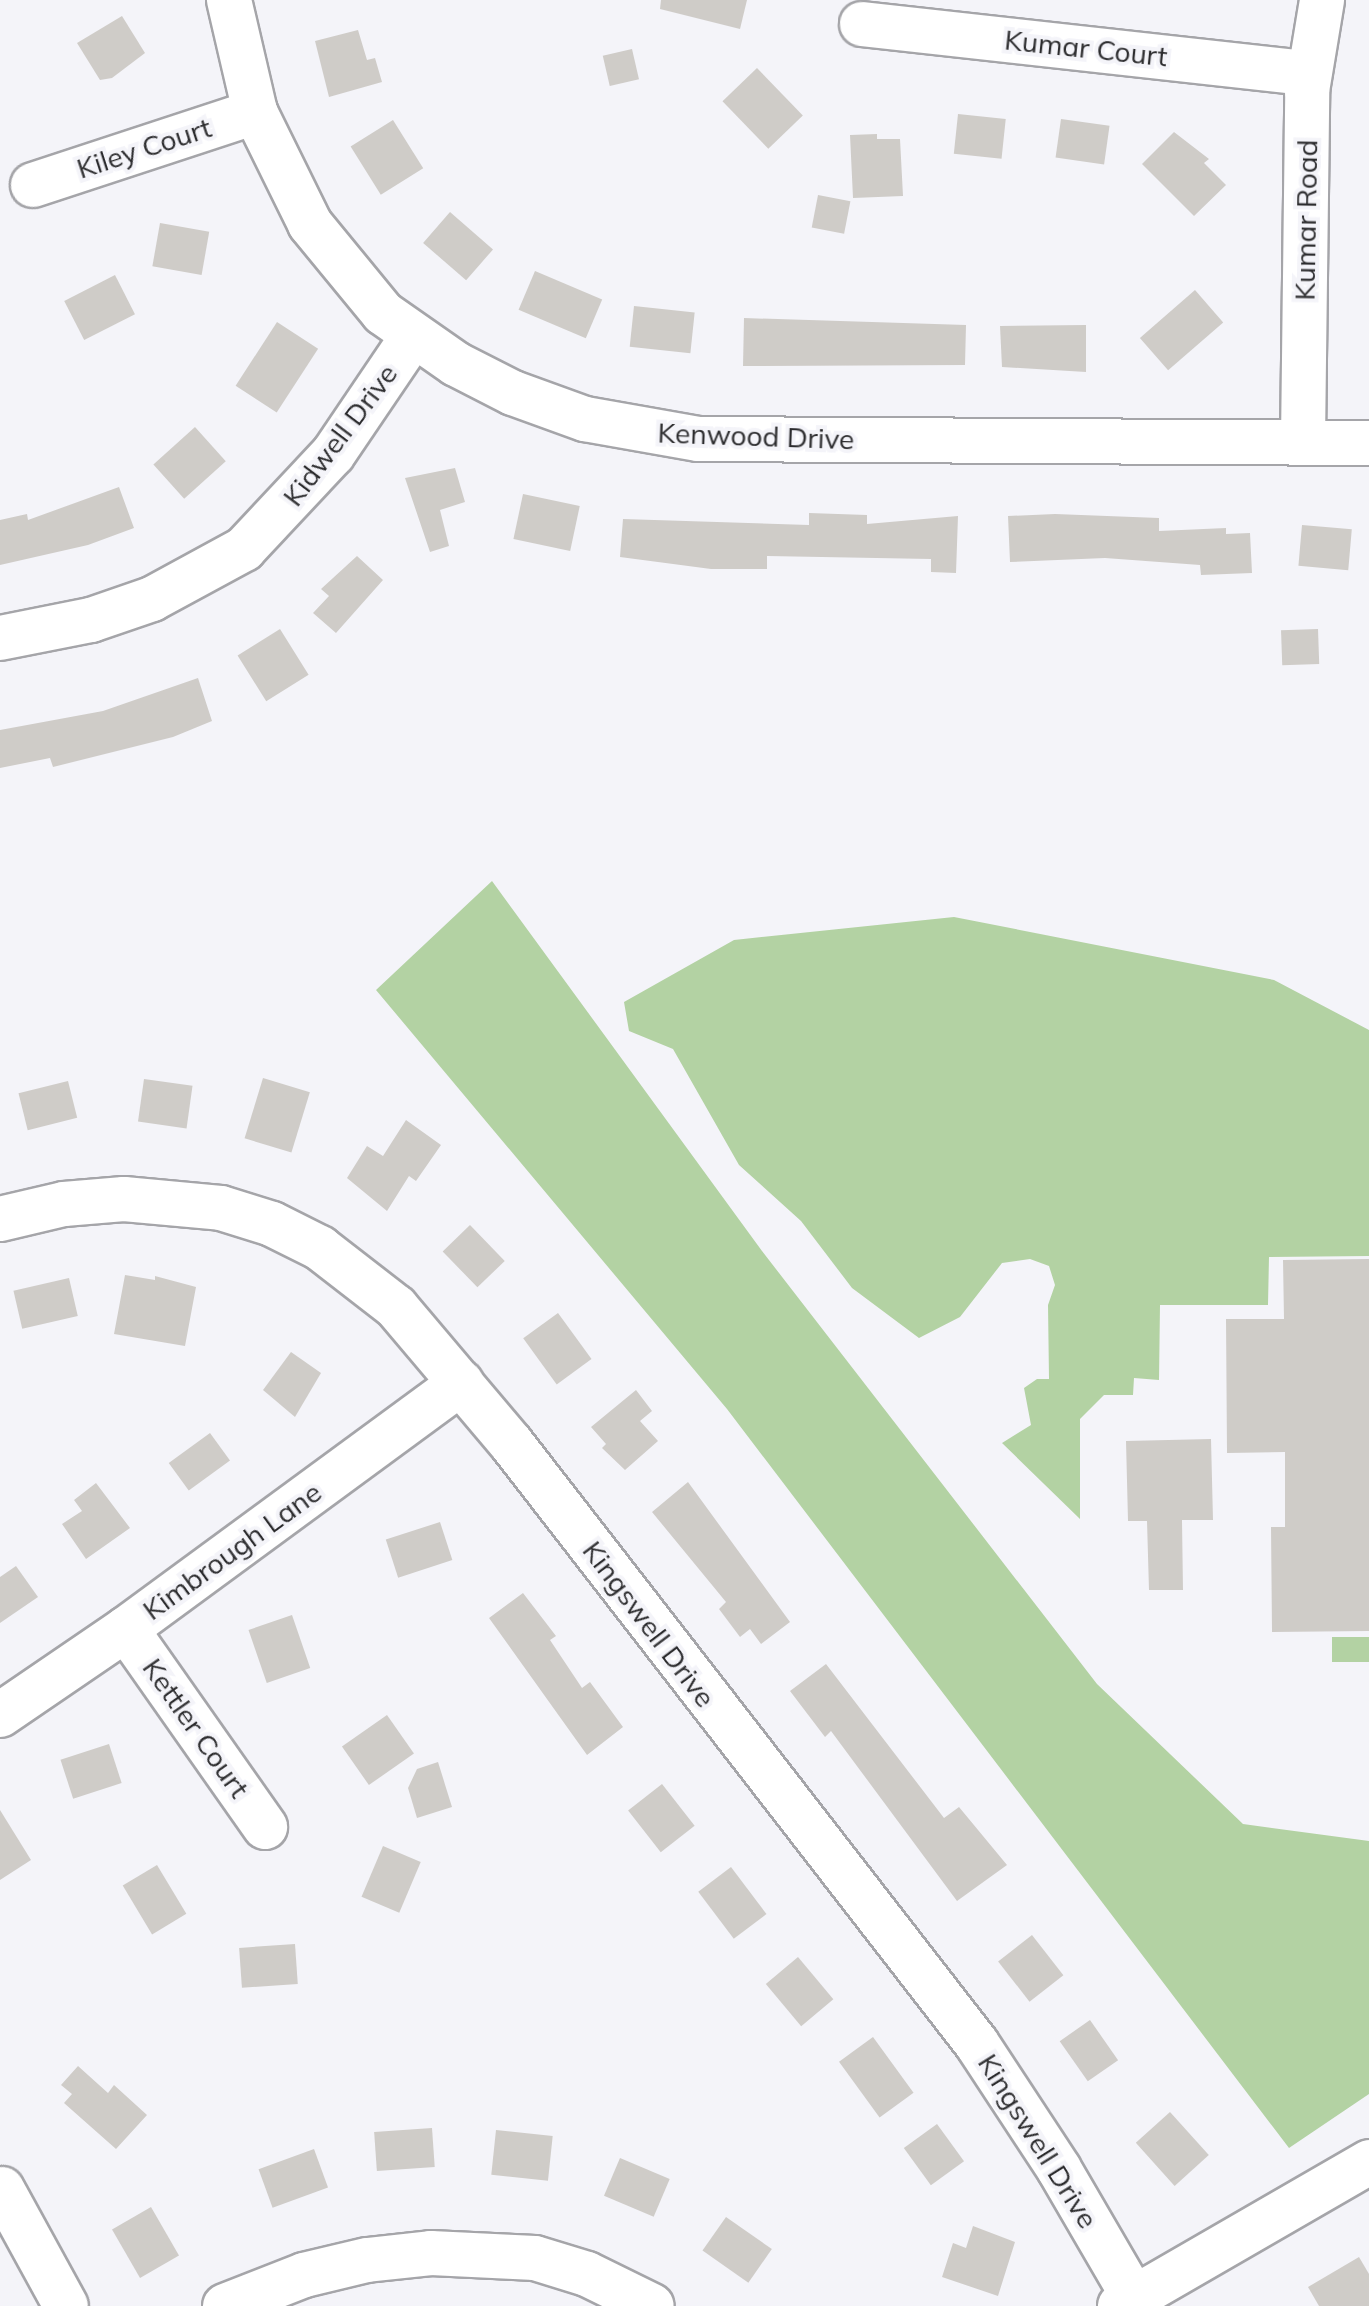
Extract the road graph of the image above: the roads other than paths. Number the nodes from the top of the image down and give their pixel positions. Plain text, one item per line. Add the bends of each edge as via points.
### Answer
1 (229, 0) edge
2 (1322, 0) edge
3 (862, 24) dead end
4 (1309, 73) junction
5 (255, 112) junction
6 (33, 185) dead end
7 (413, 336) junction
8 (1303, 441) junction
9 (1369, 443) edge
10 (0, 638) edge
11 (0, 1219) edge
12 (461, 1383) junction
13 (126, 1629) junction
14 (0, 1715) edge
15 (265, 1827) dead end
16 (1369, 2162) edge
17 (2, 2189) dead end
18 (1127, 2302) edge
19 (66, 2306) edge
20 (225, 2306) edge
21 (652, 2306) edge

1 - 5 street, Kenwood Drive
2 - 4 street, Kumar Road
3 - 4 street, Kumar Court
4 - 8 street, Kumar Road
5 - 6 street, Kiley Court
5 - 7 street, Kenwood Drive via 310,224 383,313
7 - 8 street, Kenwood Drive via 513,393 585,419 647,433 698,439
7 - 10 street, Kidwell Drive via 333,454 291,505 244,549 152,599 91,620
8 - 9 street, Kenwood Drive
11 - 12 street, Kingswell Drive via 64,1204 168,1200 221,1208 272,1224 364,1278
12 - 13 street, Kimbrough Lane
12 - 18 street, Kingswell Drive via 977,2044 1059,2169
13 - 14 street, Kimbrough Lane
13 - 15 street, Kettler Court
16 - 18 street
17 - 19 street
20 - 21 street via 304,2275 367,2260 431,2253 535,2258 587,2274

